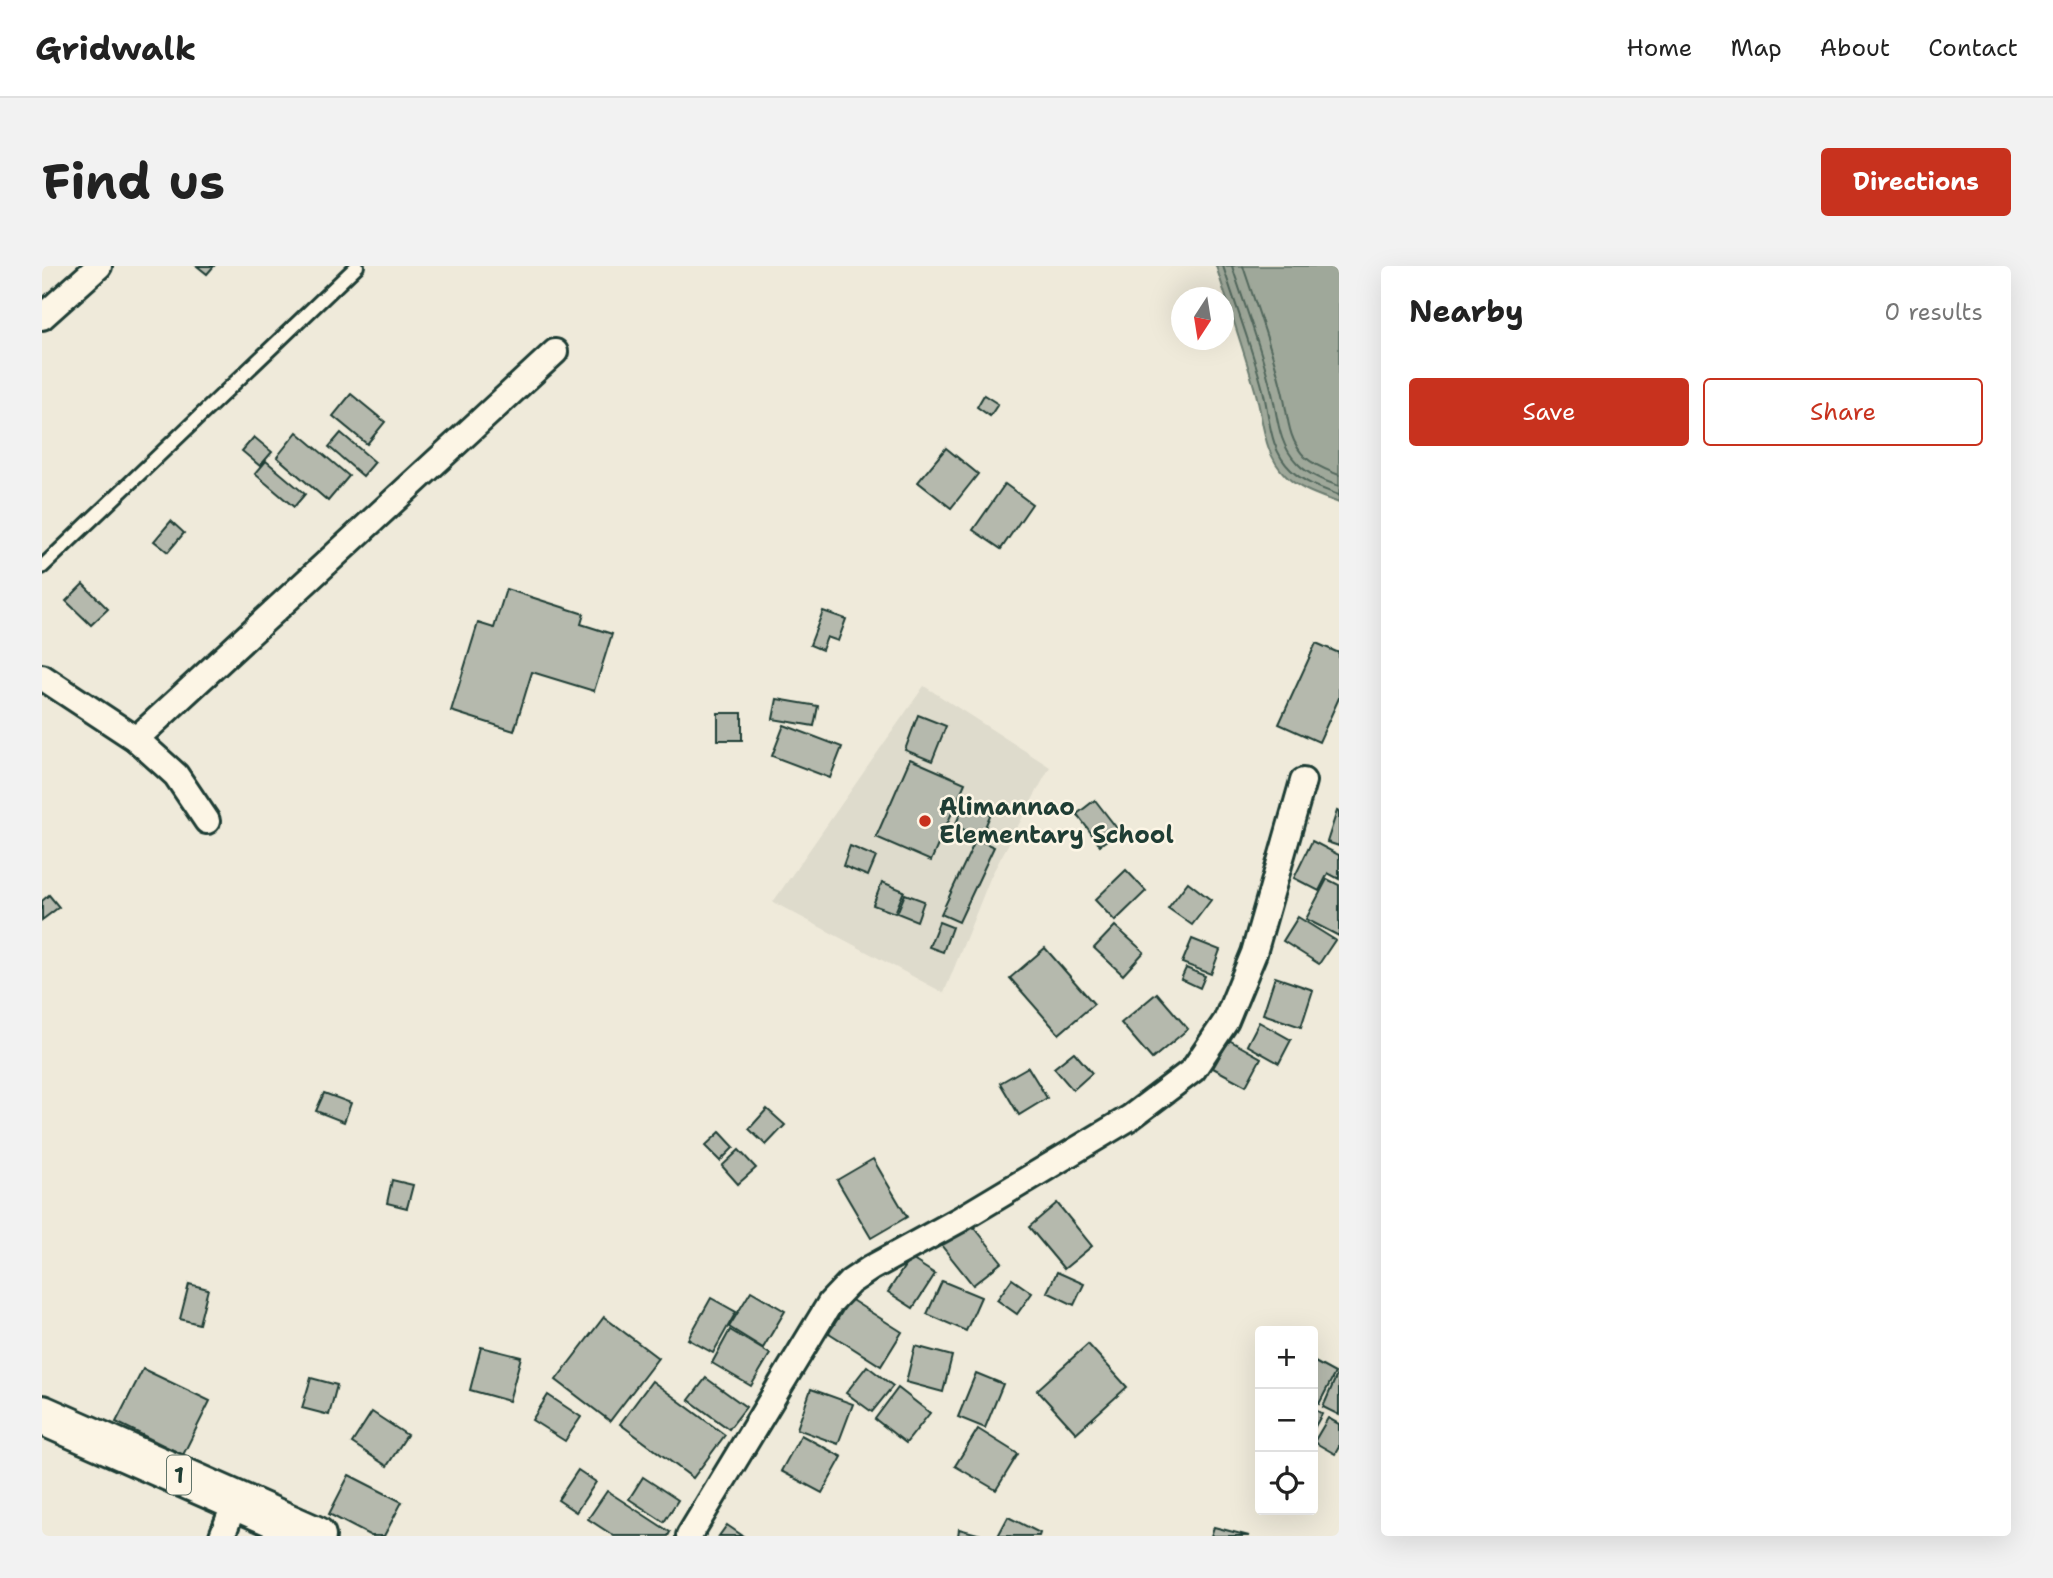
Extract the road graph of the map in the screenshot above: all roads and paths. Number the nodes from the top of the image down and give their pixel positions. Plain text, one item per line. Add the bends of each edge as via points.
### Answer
1 (99, 266) edge
2 (357, 266) edge
3 (42, 317) edge
4 (555, 352) dead end
5 (42, 567) edge
6 (42, 677) edge
7 (136, 739) junction
8 (1303, 781) dead end
9 (206, 821) dead end
10 (42, 1415) edge
11 (236, 1500) junction
12 (222, 1536) edge
13 (316, 1536) edge
14 (689, 1536) edge

1 - 3 street
2 - 5 lane
4 - 7 street
6 - 7 street
7 - 9 street via 176,775
8 - 14 street via 1254,953 1226,1021 1192,1070 1130,1116 850,1282 830,1303
10 - 11 highway, 1
11 - 12 street
11 - 13 highway, 1

